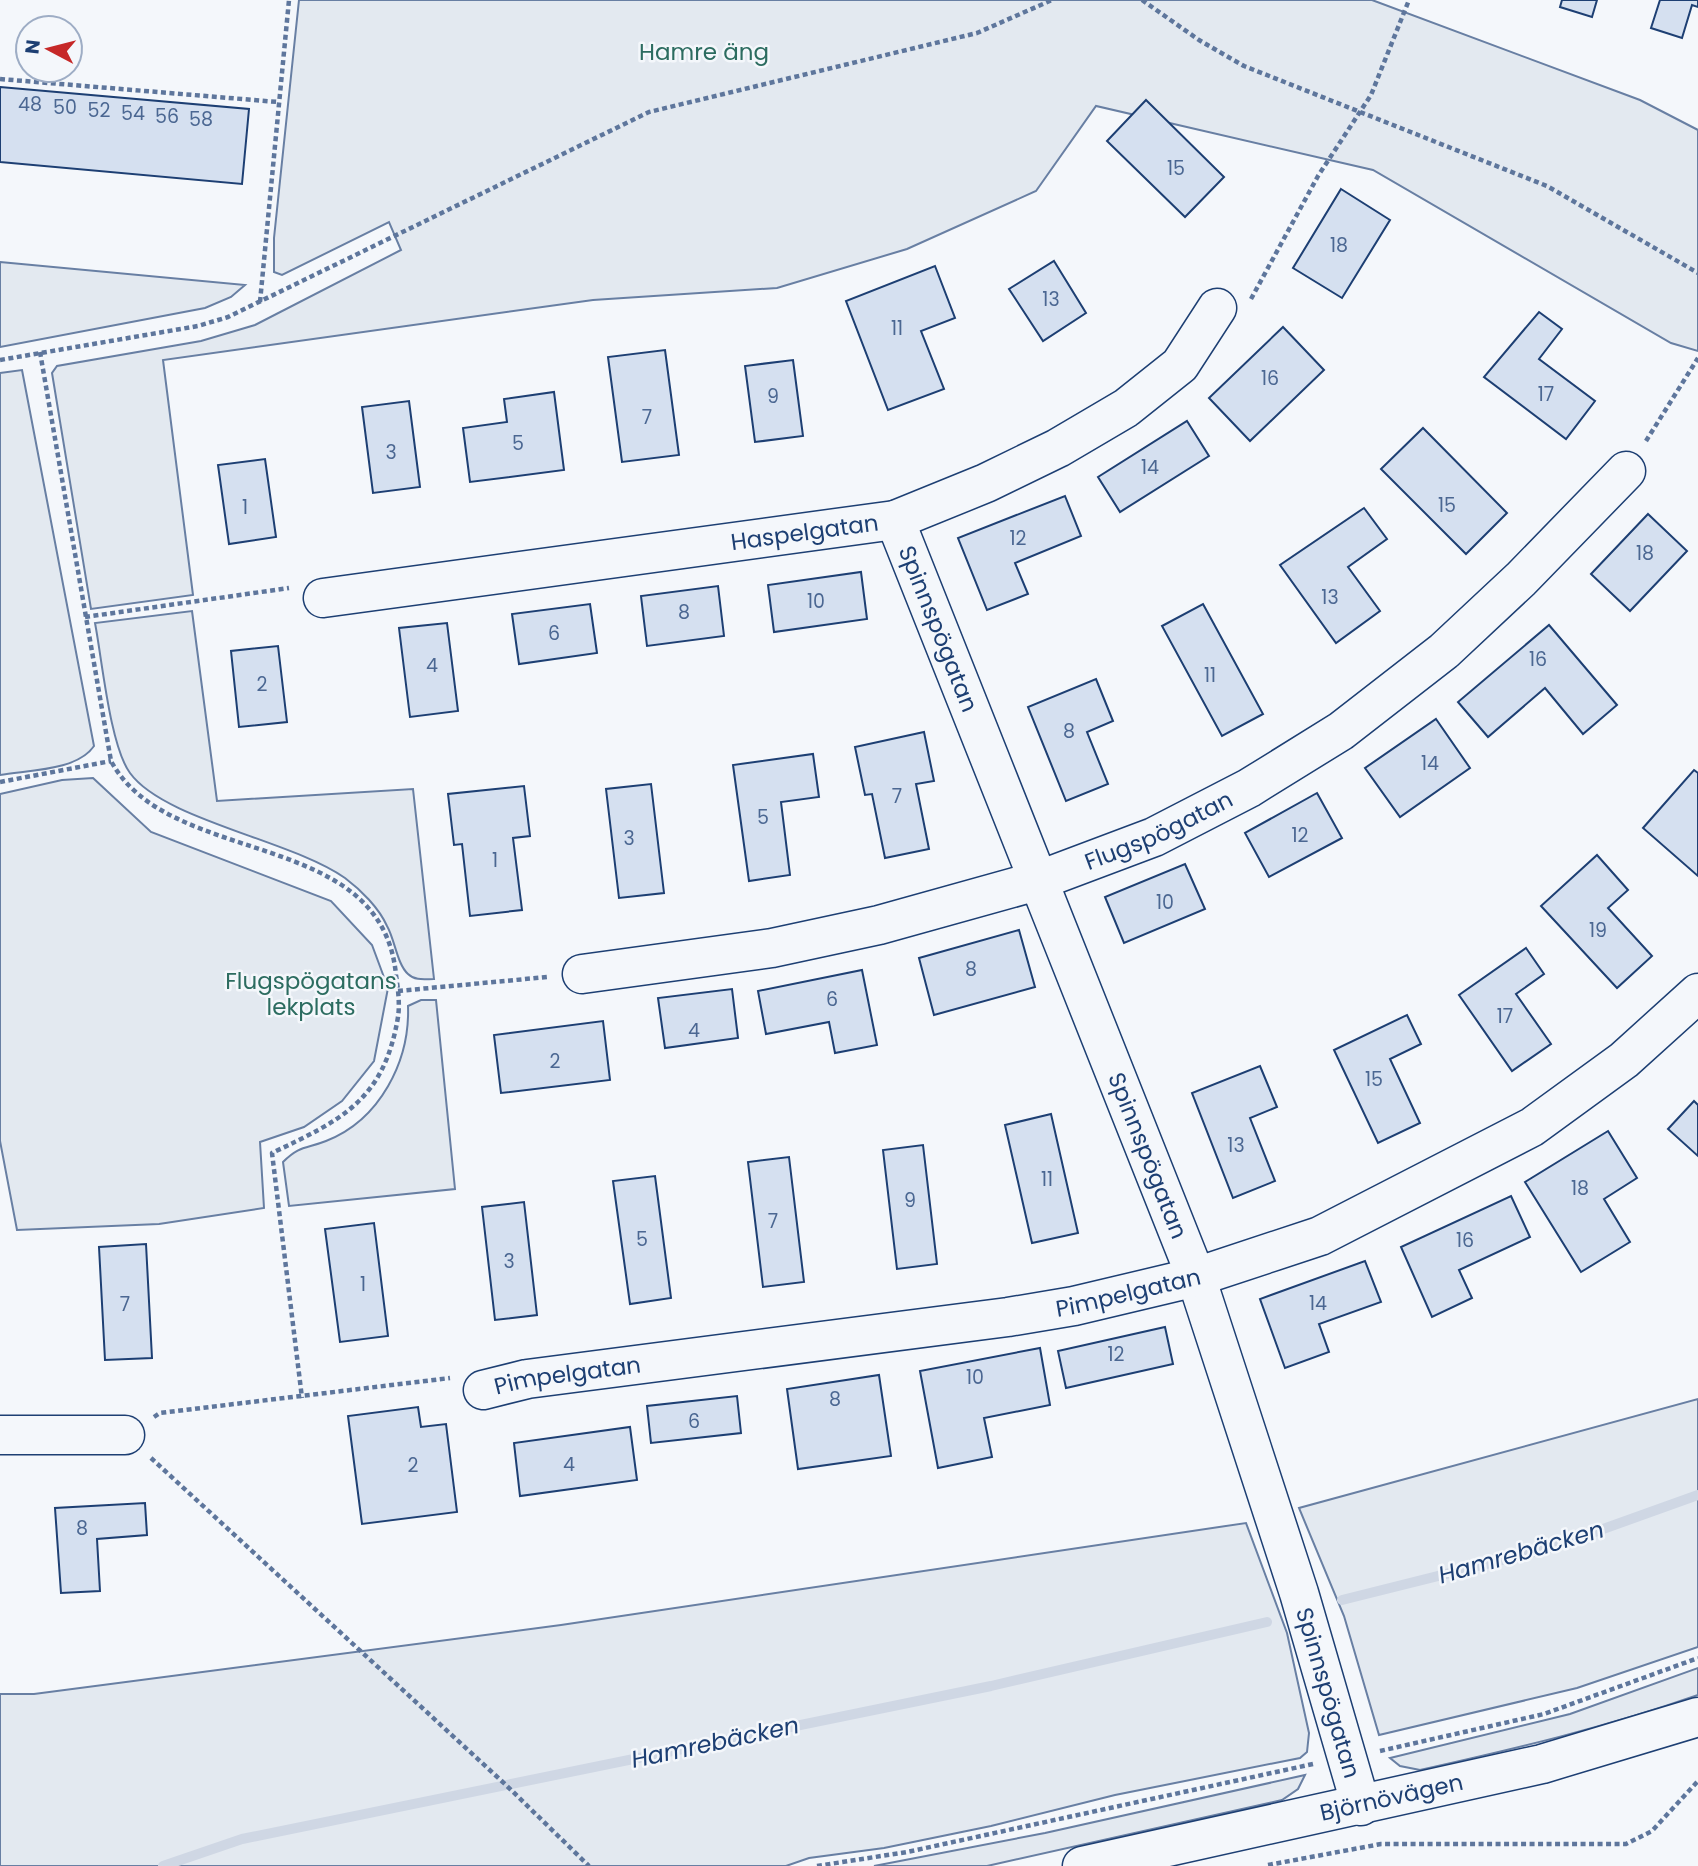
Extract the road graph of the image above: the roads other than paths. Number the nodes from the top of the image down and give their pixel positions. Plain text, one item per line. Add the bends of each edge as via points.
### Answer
1 (1217, 308) road end
2 (1626, 471) road end
3 (895, 520) junction
4 (323, 598) road end
5 (1037, 881) junction
6 (582, 974) road end
7 (1698, 993) edge
8 (1196, 1277) junction
9 (483, 1390) road end
10 (0, 1435) edge
11 (125, 1435) road end
12 (1698, 1717) edge
13 (1361, 1806) junction
14 (1136, 1860) edge
15 (1083, 1866) edge

1 - 3 street, Haspelgatan via 1180,365 1126,408 1058,448
2 - 5 street, Flugspögatan via 1444,651 1341,731 1249,788 1154,837
3 - 4 street, Haspelgatan
3 - 5 street, Spinnspögatan
5 - 6 street, Flugspögatan via 880,925 772,948
5 - 8 street, Spinnspögatan
7 - 8 street, Pimpelgatan via 1624,1060 1532,1127 1320,1236
8 - 9 street, Pimpelgatan via 1008,1317 527,1379
8 - 13 street, Spinnspögatan
10 - 11 street
12 - 13 street, Björnövägen via 1542,1764
13 - 14 street, Björnövägen
14 - 15 street, Björnövägen

